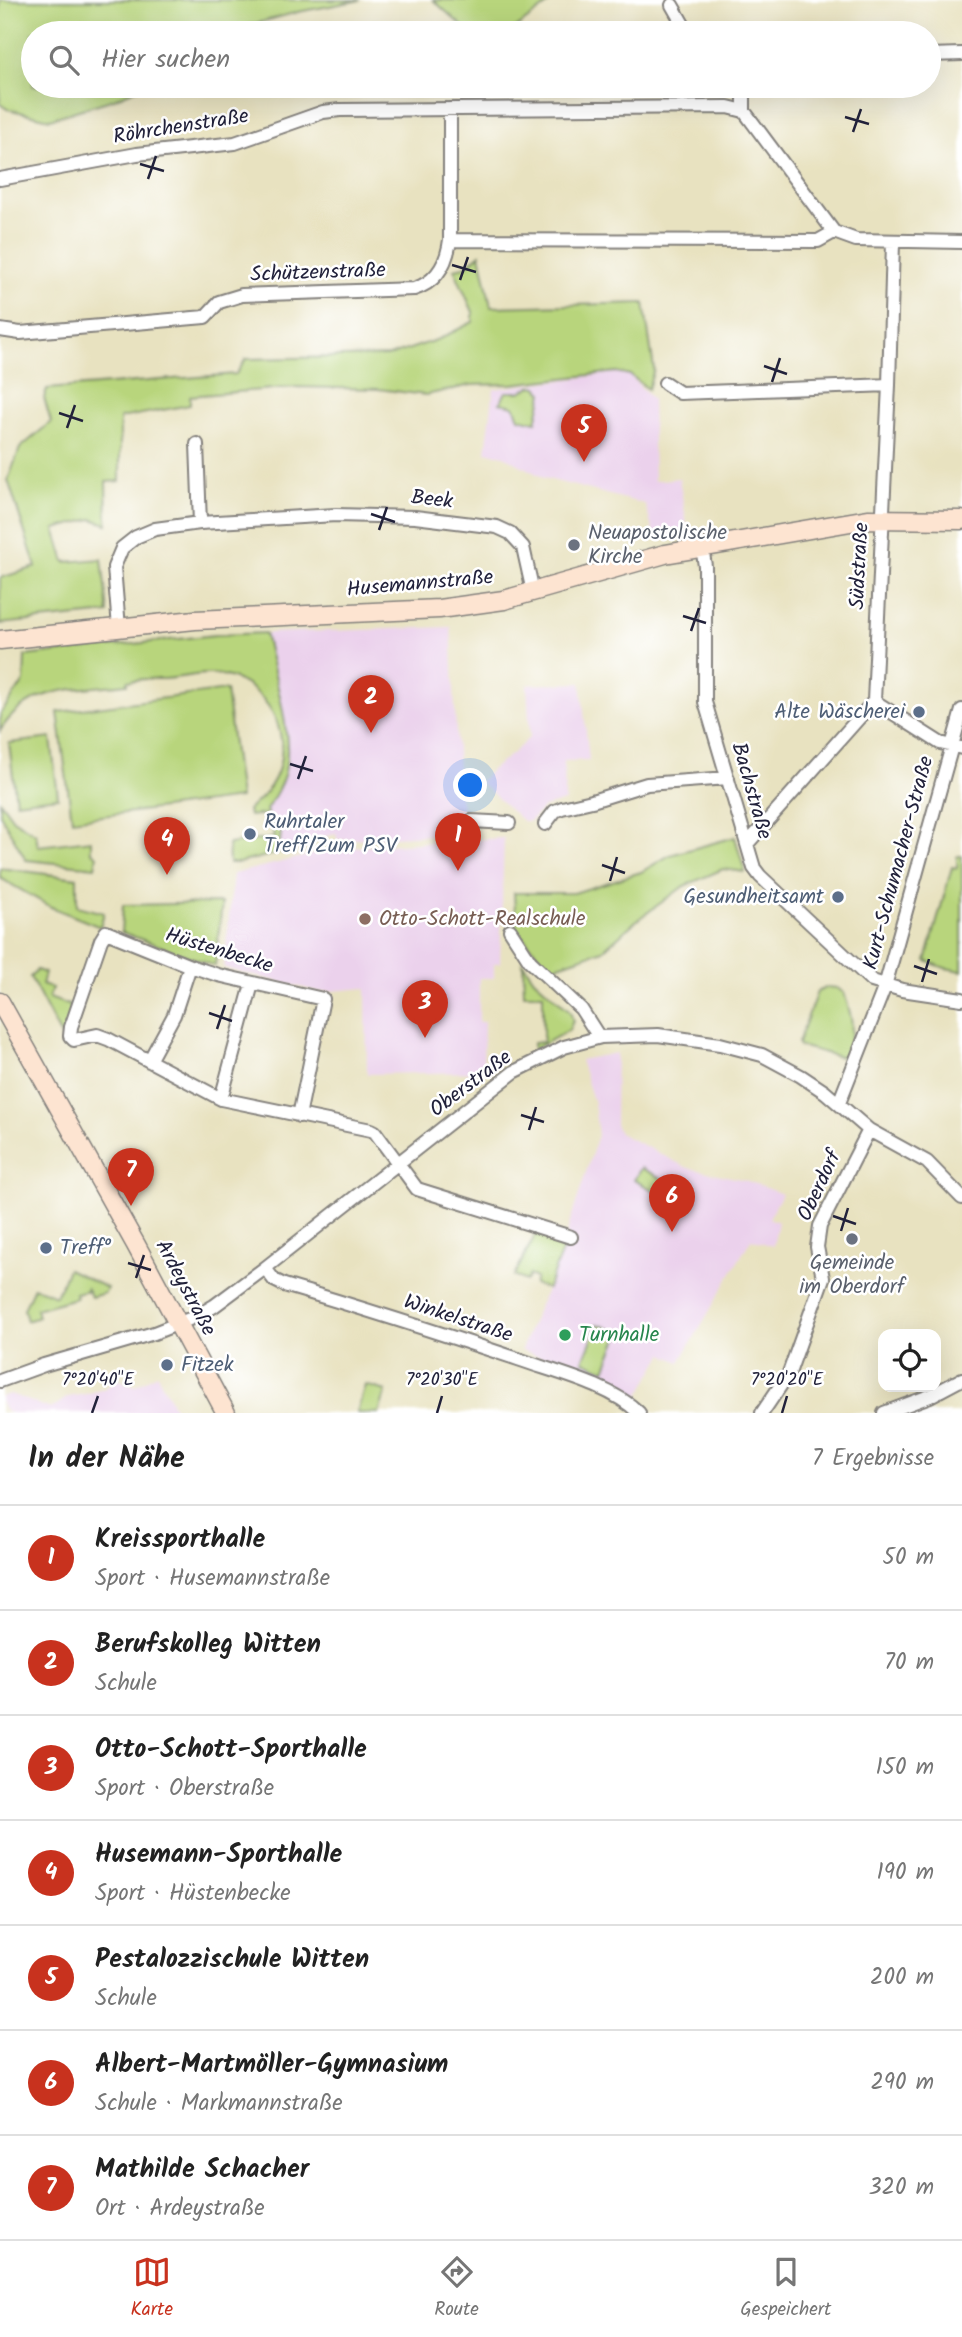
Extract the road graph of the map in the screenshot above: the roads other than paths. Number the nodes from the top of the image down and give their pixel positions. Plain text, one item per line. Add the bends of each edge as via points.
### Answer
1 (672, 5) dead end
2 (680, 21) edge
3 (962, 54) edge
4 (941, 55) edge
5 (744, 98) edge
6 (450, 109) junction
7 (744, 111) junction
8 (0, 179) edge
9 (834, 232) junction
10 (450, 240) junction
11 (893, 242) junction
12 (962, 243) edge
13 (0, 330) edge
14 (665, 383) dead end
15 (888, 385) junction
16 (197, 443) dead end
17 (881, 518) junction
18 (962, 520) edge
19 (200, 523) junction
20 (702, 548) junction
21 (533, 592) junction
22 (119, 628) junction
23 (0, 640) edge
24 (874, 701) junction
25 (962, 710) edge
26 (956, 746) edge
27 (728, 778) junction
28 (471, 821) dead end
29 (509, 823) dead end
30 (545, 824) dead end
31 (747, 844) junction
32 (510, 930) dead end
33 (190, 966) junction
34 (253, 984) junction
35 (885, 986) junction
36 (962, 999) edge
37 (0, 1002) edge
38 (600, 1037) junction
39 (149, 1061) junction
40 (221, 1099) junction
41 (839, 1103) junction
42 (299, 1116) junction
43 (869, 1130) junction
44 (398, 1164) junction
45 (962, 1198) edge
46 (571, 1237) dead end
47 (265, 1268) junction
48 (178, 1325) junction
49 (962, 1379) edge
50 (0, 1381) edge
51 (226, 1413) edge
52 (639, 1413) edge
53 (762, 1413) edge
54 (884, 1413) edge

1 - 2 street
3 - 4 street
5 - 7 street
6 - 7 street, Röhrchenstraße via 728,107
6 - 8 street, Röhrchenstraße via 323,112 235,143 136,154
6 - 10 street, Schützenstraße
7 - 9 street
9 - 10 street via 818,241
9 - 11 street via 856,240
10 - 13 street, Schützenstraße via 437,275 414,289 242,295 219,302 205,317 20,333
11 - 12 street
11 - 15 street, Südstraße
14 - 15 street via 680,393
15 - 17 street, Südstraße
16 - 19 street
17 - 18 main road, Husemannstraße
17 - 20 main road, Husemannstraße
17 - 24 street, Südstraße
19 - 21 street, Beek via 336,514 497,527 523,547
19 - 22 street, Beek via 155,529 122,548 114,568
20 - 21 main road, Husemannstraße via 638,561
20 - 27 street, Bachstraße via 705,702
21 - 22 main road, Husemannstraße via 439,609
22 - 23 main road, Husemannstraße
24 - 26 street via 940,743
24 - 31 street
25 - 26 street, Kurt-Schumacher-Straße
26 - 35 street, Kurt-Schumacher-Straße
27 - 30 street via 647,784 562,808
27 - 31 street, Bachstraße
28 - 29 street
31 - 35 street, Bachstraße via 760,876 866,977
32 - 38 street via 530,961 581,1009
33 - 34 street, Hüstenbecke
33 - 39 street via 174,1015
33 - 39 street, Hüstenbecke via 106,932 100,940 70,1036 74,1040 97,1035
34 - 40 street
34 - 42 street, Hüstenbecke via 323,999
35 - 36 street
35 - 41 street, Kurt-Schumacher-Straße
37 - 48 main road, Ardeystraße
38 - 41 street, Oberstraße via 658,1035 738,1048 785,1066
38 - 44 street, Oberstraße via 564,1047 514,1072
39 - 40 street
40 - 42 street
41 - 43 street, Oberstraße
42 - 44 street via 371,1130
43 - 45 street, Oberstraße via 927,1162
43 - 53 street, Oberdorf via 820,1226 820,1288 789,1373
44 - 46 street via 423,1191
44 - 47 street, Oberstraße
47 - 48 street, Oberstraße via 214,1306
47 - 52 street, Winkelstraße via 284,1285 570,1377 616,1397
48 - 50 street, Oberstraße
48 - 51 main road, Ardeystraße
49 - 54 street

